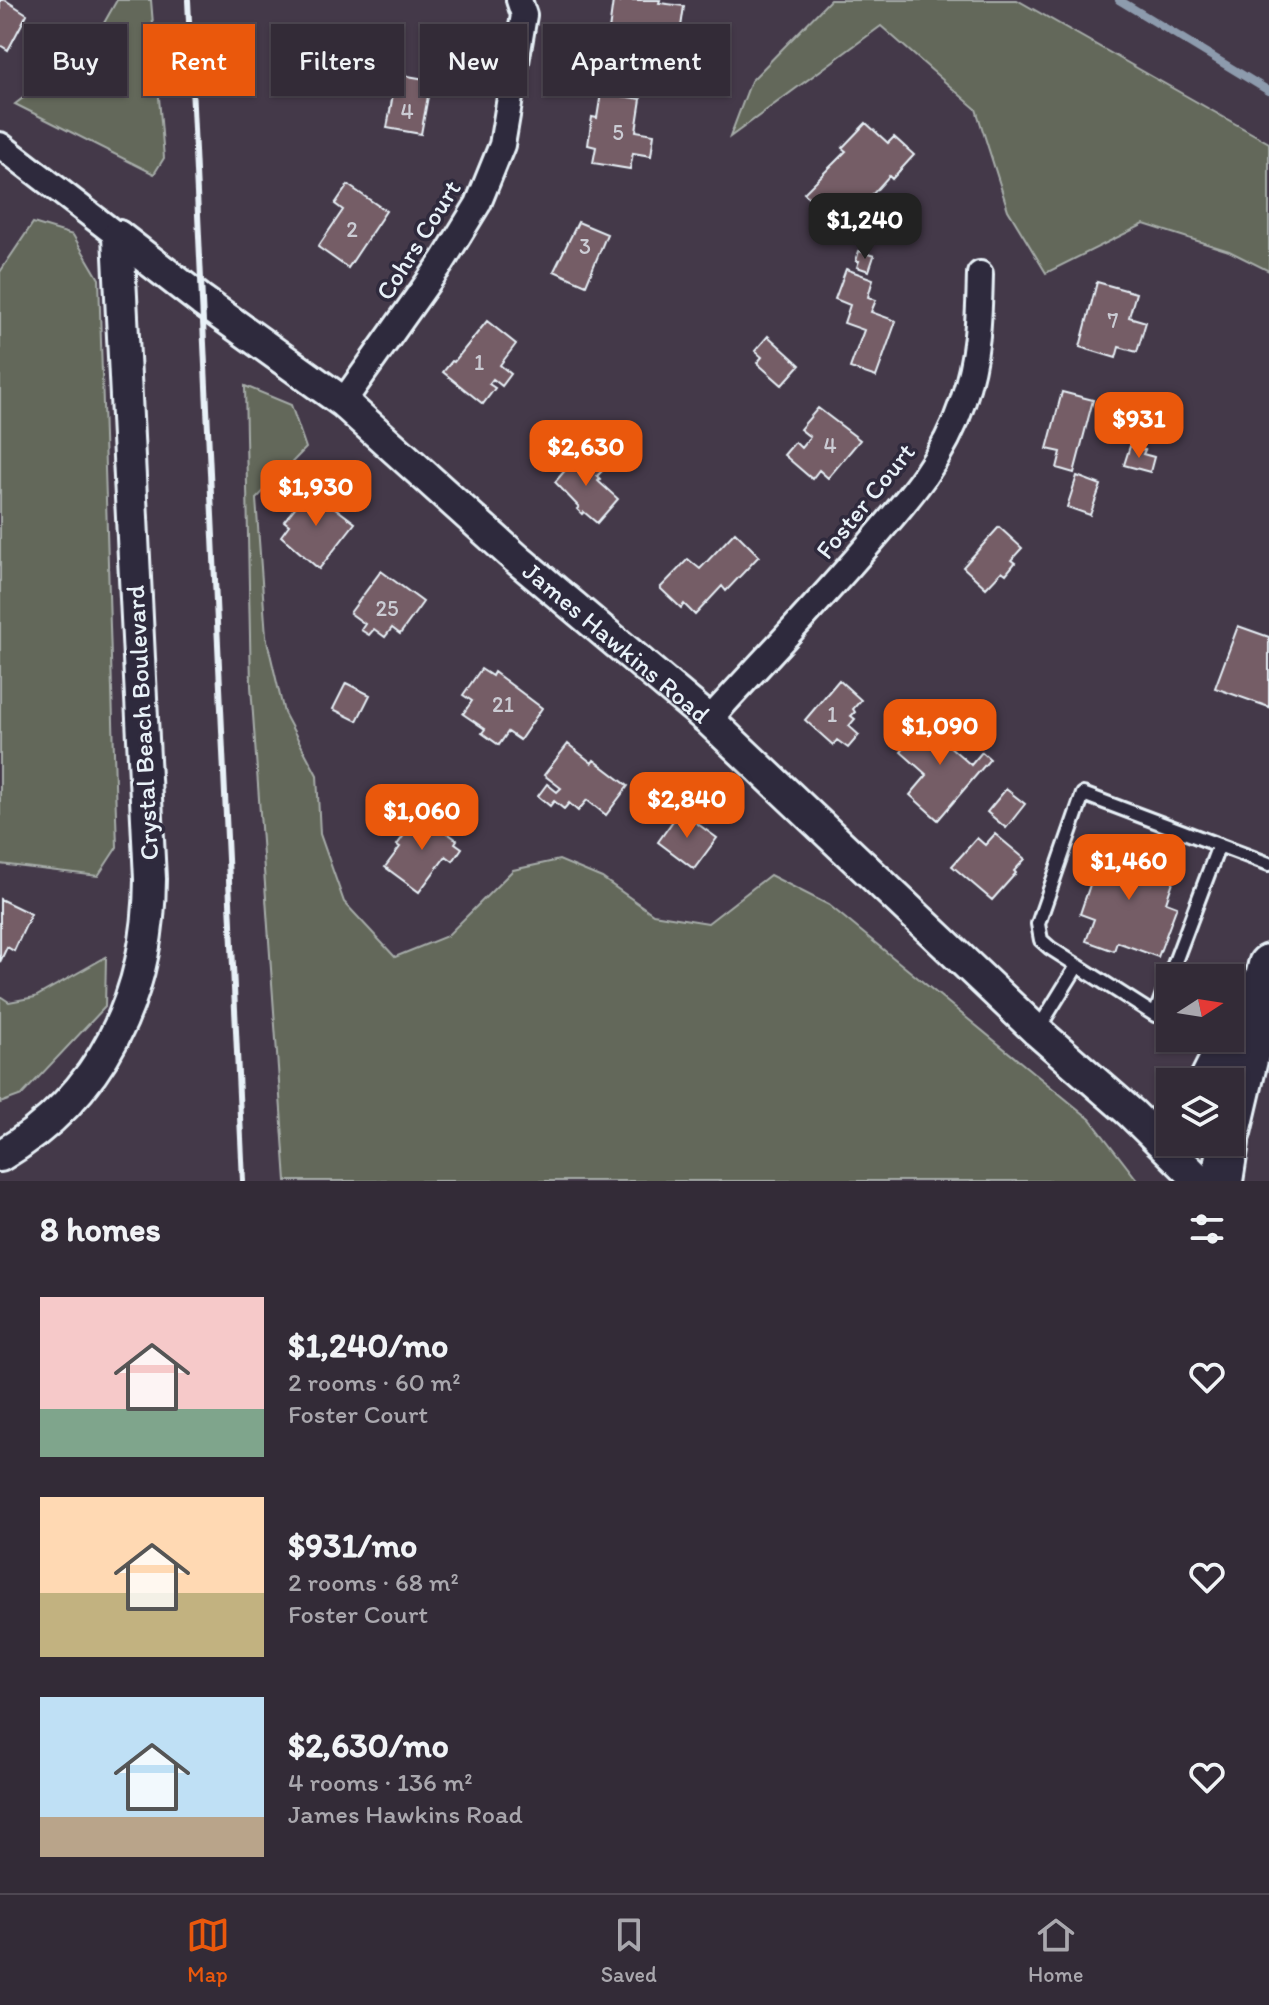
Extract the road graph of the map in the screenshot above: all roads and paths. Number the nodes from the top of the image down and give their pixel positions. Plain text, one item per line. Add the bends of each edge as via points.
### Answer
1 (519, 0) edge
2 (0, 145) edge
3 (118, 236) junction
4 (980, 274) dead end
5 (343, 402) junction
6 (709, 720) junction
7 (1219, 845) junction
8 (1269, 864) edge
9 (1077, 966) junction
10 (1268, 968) edge
11 (1244, 996) edge
12 (1037, 1031) junction
13 (1244, 1072) edge
14 (1131, 1113) junction
15 (1156, 1116) edge
16 (0, 1156) edge
17 (1226, 1156) edge
18 (1200, 1181) edge
19 (1222, 1181) edge

1 - 5 street, Cohrs Court via 524,15 502,145 478,204
2 - 3 street, James Hawkins Road
3 - 5 street, James Hawkins Road
3 - 16 street, Crystal Beach Boulevard via 149,929 130,1002 96,1067 40,1128
4 - 6 street, Foster Court via 978,342 963,402 923,483
5 - 6 street, James Hawkins Road via 517,559
6 - 12 street, James Hawkins Road
7 - 8 lane
7 - 9 lane via 1155,1015
7 - 9 lane via 1083,794 1038,924 1041,940
9 - 12 lane
10 - 11 street
10 - 13 main road
12 - 14 street, James Hawkins Road
14 - 15 street
14 - 18 street, James Hawkins Road
17 - 19 main road

